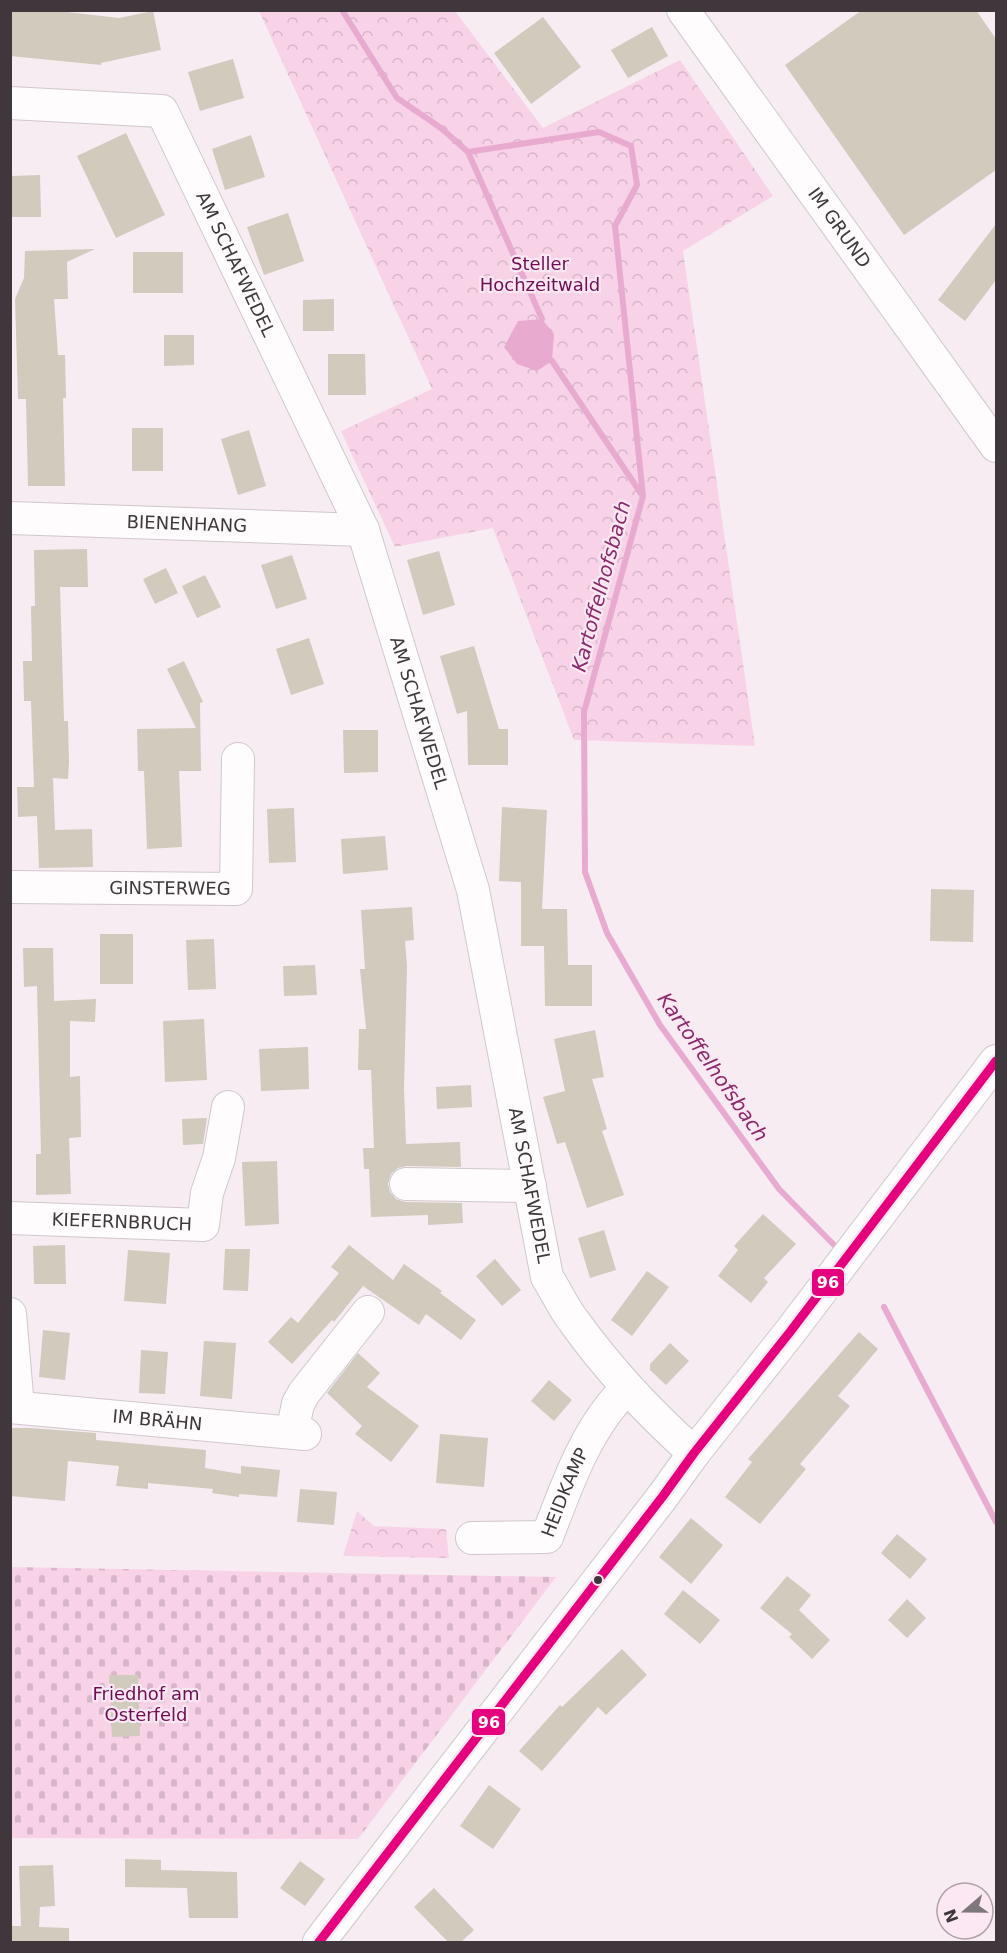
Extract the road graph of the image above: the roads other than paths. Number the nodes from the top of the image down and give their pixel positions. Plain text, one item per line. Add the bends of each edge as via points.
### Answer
1 (683, 10) edge
2 (10, 103) edge
3 (996, 447) edge
4 (10, 518) edge
5 (363, 530) junction
6 (238, 759) dead end
7 (10, 887) edge
8 (996, 1061) edge
9 (228, 1107) dead end
10 (406, 1184) dead end
11 (530, 1186) junction
12 (10, 1218) edge
13 (368, 1312) dead end
14 (10, 1314) edge
15 (627, 1388) junction
16 (14, 1407) edge
17 (694, 1453) junction
18 (472, 1538) dead end
19 (319, 1942) edge

1 - 3 street, IM GRUND
2 - 5 street, AM SCHAFWEDEL via 162,111
4 - 5 street, BIENENHANG
5 - 11 street, AM SCHAFWEDEL via 473,890
6 - 7 street, GINSTERWEG via 236,889
8 - 17 street
9 - 12 street, KIEFERNBRUCH via 203,1225
10 - 11 street
11 - 15 street, AM SCHAFWEDEL via 547,1277 572,1320
13 - 16 street, IM BRÄHN via 304,1393 298,1404 298,1433
14 - 16 street
15 - 17 street, AM SCHAFWEDEL
15 - 18 street, HEIDKAMP via 591,1433 547,1538
17 - 19 street

